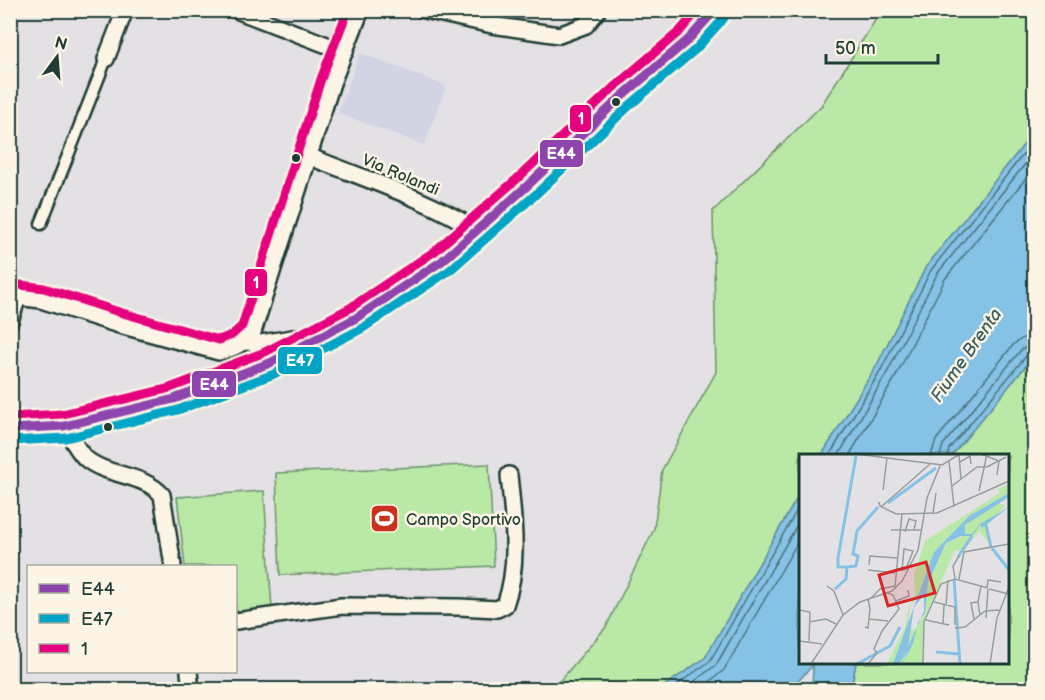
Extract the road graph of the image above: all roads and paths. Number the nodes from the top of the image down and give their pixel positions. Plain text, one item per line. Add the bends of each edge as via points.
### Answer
1 (125, 10) edge
2 (236, 10) edge
3 (361, 10) edge
4 (424, 10) edge
5 (498, 10) edge
6 (598, 10) edge
7 (716, 10) edge
8 (492, 25) junction
9 (345, 52) junction
10 (106, 59) joint
11 (308, 156) junction
12 (41, 224) dead end
13 (477, 230) junction
14 (14, 296) edge
15 (10, 321) edge
16 (329, 332) junction
17 (245, 342) junction
18 (64, 426) junction
19 (10, 429) edge
20 (509, 475) dead end
21 (173, 565) edge
22 (237, 621) edge
23 (189, 673) edge
24 (191, 690) edge

1 - 10 street
2 - 9 street
3 - 9 street
4 - 8 street
5 - 8 street
6 - 8 street via 586,25 559,35
7 - 13 main road via 688,40
9 - 11 street
10 - 12 street
11 - 13 street, Via Rolandi via 412,197
11 - 17 street via 254,332
13 - 16 main road via 442,261
14 - 15 street
14 - 17 street via 41,300 219,352
16 - 17 street
16 - 18 main road via 270,363 174,399
18 - 19 main road
18 - 21 street via 87,460 149,484 162,495
20 - 22 street via 514,538 510,592 505,605 497,609 342,606
23 - 24 street

